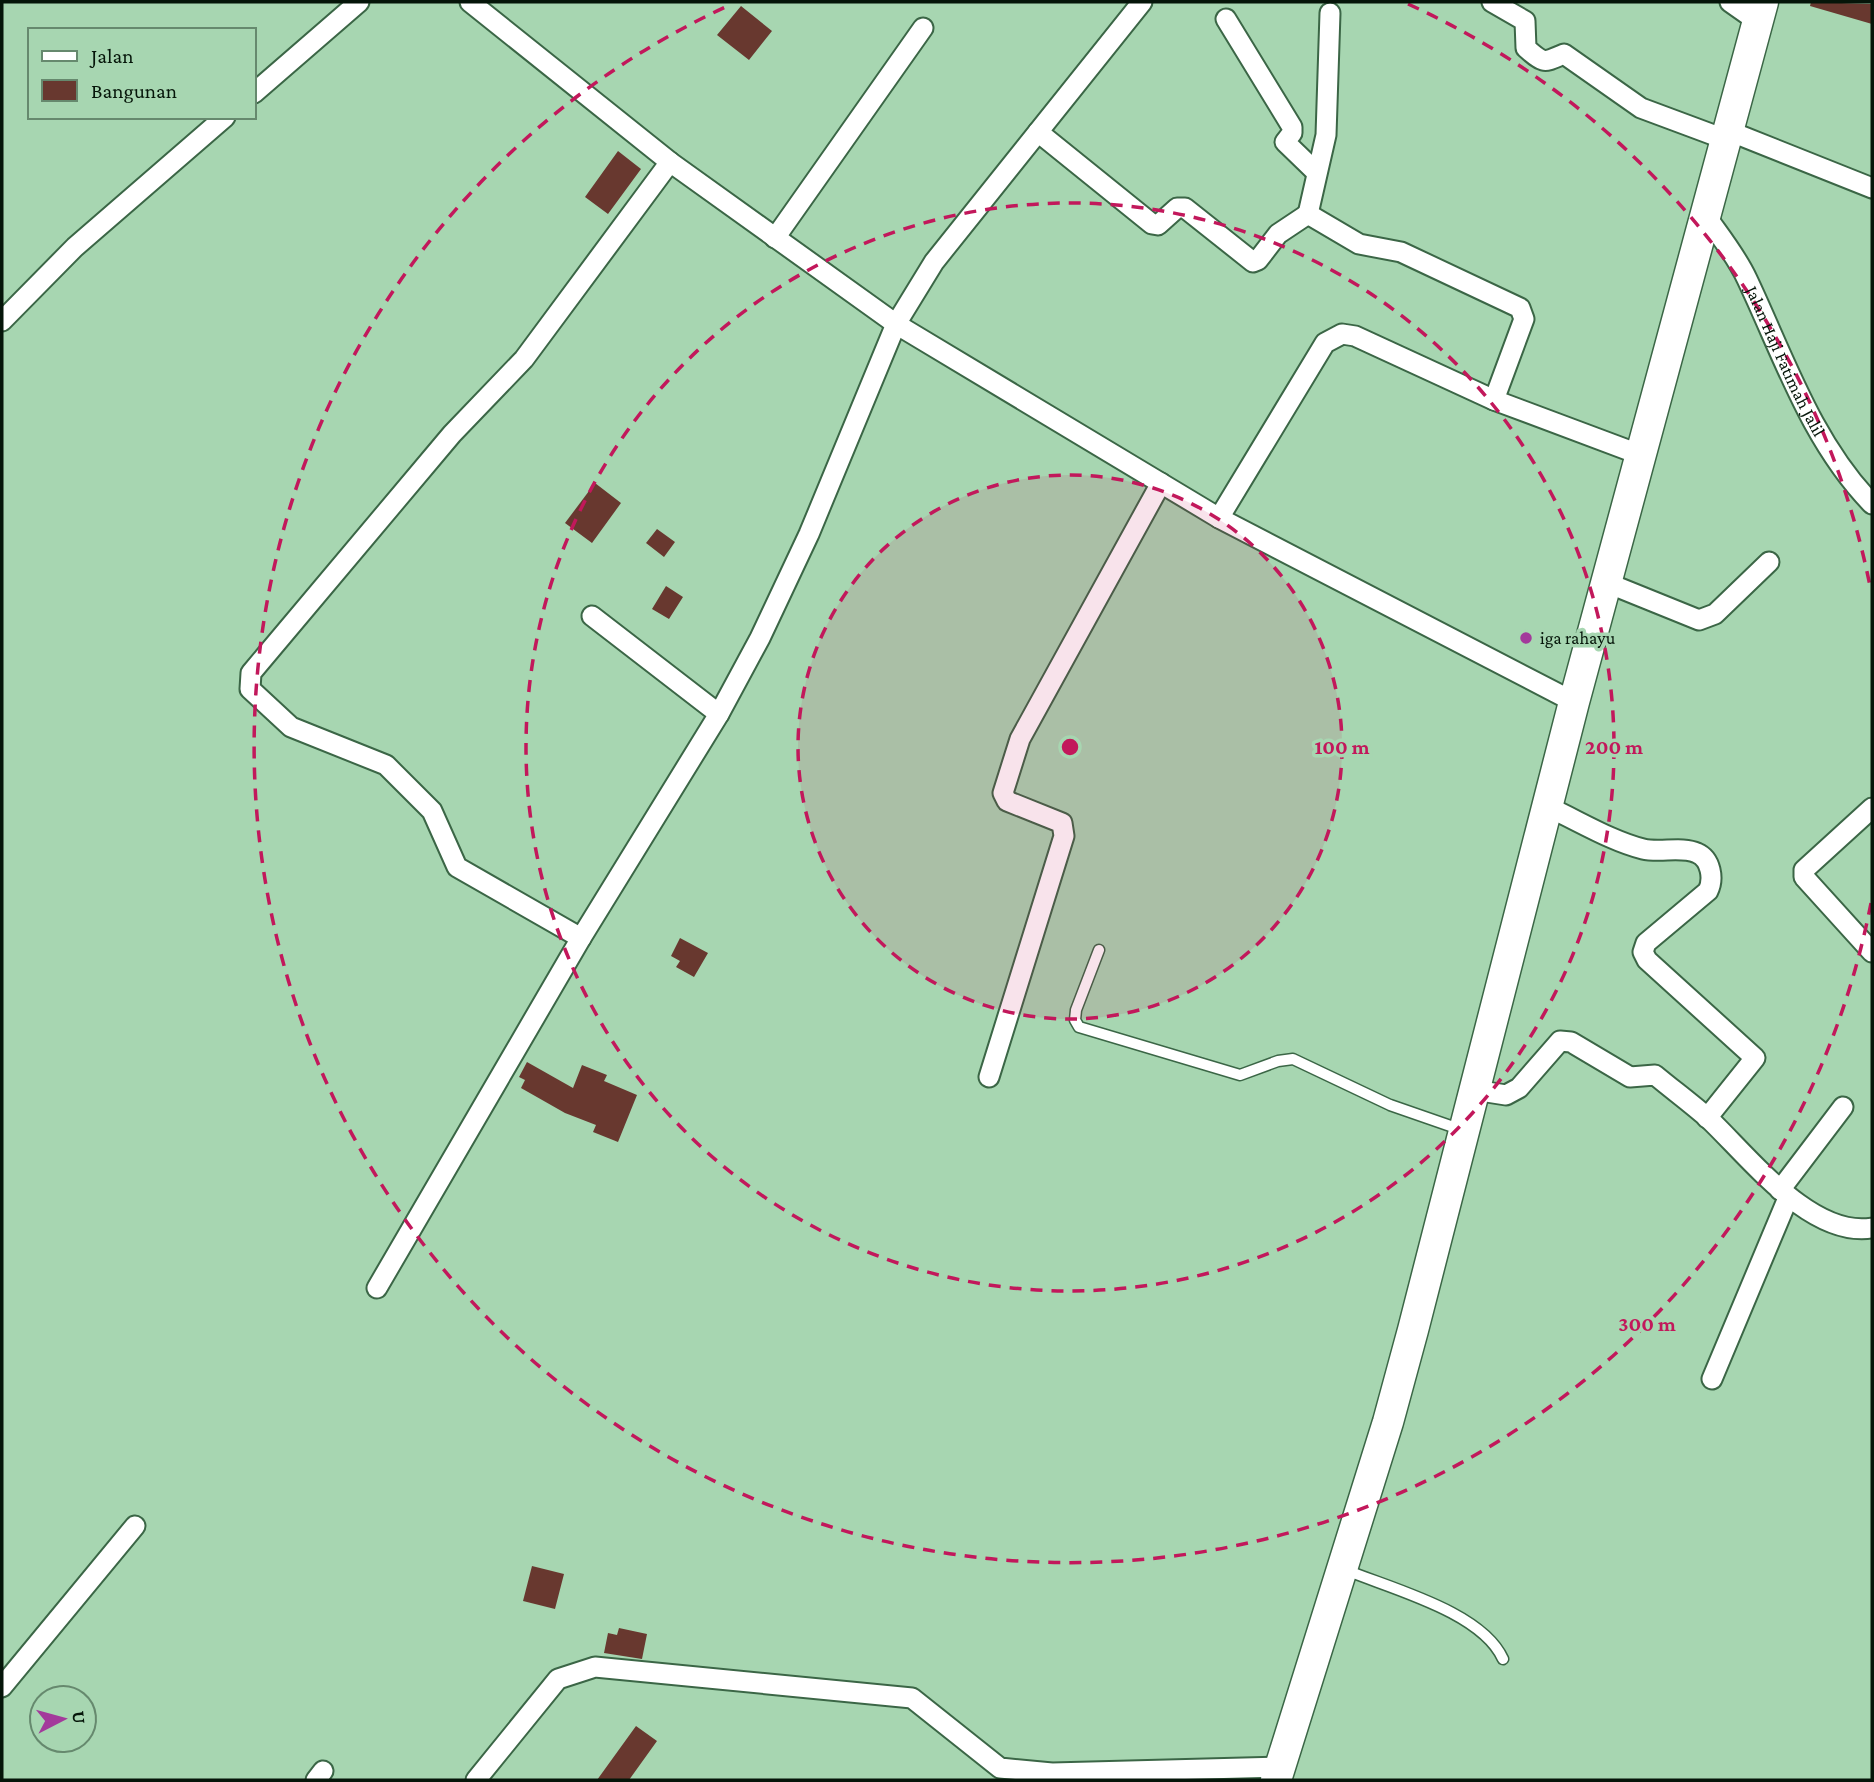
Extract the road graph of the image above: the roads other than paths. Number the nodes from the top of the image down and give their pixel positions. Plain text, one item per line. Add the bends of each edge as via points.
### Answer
1 (359, 2) edge
2 (470, 2) edge
3 (1142, 2) edge
4 (1492, 2) edge
5 (1730, 2) edge
6 (1760, 11) edge
7 (1330, 13) dead end
8 (1226, 19) dead end
9 (923, 28) dead end
10 (256, 91) edge
11 (223, 119) edge
12 (1038, 132) junction
13 (1728, 135) junction
14 (670, 162) junction
15 (1316, 172) junction
16 (1872, 188) edge
17 (1308, 214) junction
18 (1706, 216) junction
19 (775, 238) junction
20 (2, 321) edge
21 (896, 324) junction
22 (1494, 400) junction
23 (1640, 455) junction
24 (1161, 483) junction
25 (1872, 502) edge
26 (1219, 518) junction
27 (1769, 562) dead end
28 (1605, 582) junction
29 (592, 616) dead end
30 (1574, 702) junction
31 (719, 714) junction
32 (1548, 807) junction
33 (1872, 808) edge
34 (581, 938) junction
35 (1099, 950) dead end
36 (1872, 952) edge
37 (989, 1077) dead end
38 (1474, 1090) junction
39 (1843, 1107) dead end
40 (1707, 1118) junction
41 (1464, 1130) junction
42 (1784, 1194) junction
43 (1872, 1228) edge
44 (377, 1288) dead end
45 (1712, 1379) dead end
46 (135, 1526) dead end
47 (1342, 1569) junction
48 (1503, 1659) dead end
49 (2, 1688) edge
50 (995, 1774) edge
51 (1278, 1774) edge
52 (476, 1780) edge

1 - 10 street
2 - 14 street
3 - 12 street
4 - 13 street via 1525,21 1526,48 1545,62 1565,54 1641,108
5 - 6 street
6 - 13 main road
7 - 15 street via 1326,135
8 - 15 street via 1292,127 1284,142
9 - 19 street
11 - 20 street via 75,247
12 - 17 street via 1152,224 1158,225 1177,208 1185,208 1253,262 1278,234
12 - 21 street via 934,262
13 - 16 street
13 - 18 main road
14 - 19 street
14 - 34 street via 524,359 452,433 251,673 250,689 291,727 386,765 432,811 457,867
15 - 17 street
17 - 22 street via 1359,244 1401,251 1522,310 1524,319
18 - 23 main road
18 - 25 street, Jalan Haji Fatimah Jalil via 1746,277 1809,415
19 - 21 street
21 - 24 street
21 - 31 street via 809,534
22 - 23 street
22 - 26 street via 1355,337 1333,336
23 - 28 main road
24 - 26 street
24 - 37 street via 1020,739 1003,793 1007,801 1062,824 1064,836
26 - 30 street
27 - 28 street via 1715,614 1699,620
28 - 30 main road
29 - 31 street
30 - 32 main road
31 - 34 street
32 - 38 main road
32 - 40 street via 1640,848 1692,851 1707,863 1712,880 1708,891 1646,943 1643,952 1755,1058
33 - 36 street via 1804,870 1804,877
34 - 44 street
35 - 41 lane via 1076,1010 1079,1027 1240,1076 1278,1060 1293,1059 1390,1105
38 - 40 street via 1506,1095 1519,1088 1560,1041 1571,1042 1630,1077 1655,1075
38 - 41 main road
39 - 42 street
40 - 42 street
41 - 47 main road via 1395,1396
42 - 43 street via 1807,1211 1859,1230
42 - 45 street
46 - 49 street
47 - 48 lane via 1469,1620 1493,1641
47 - 51 main road
50 - 51 street
50 - 52 street via 912,1698 595,1667 558,1679

